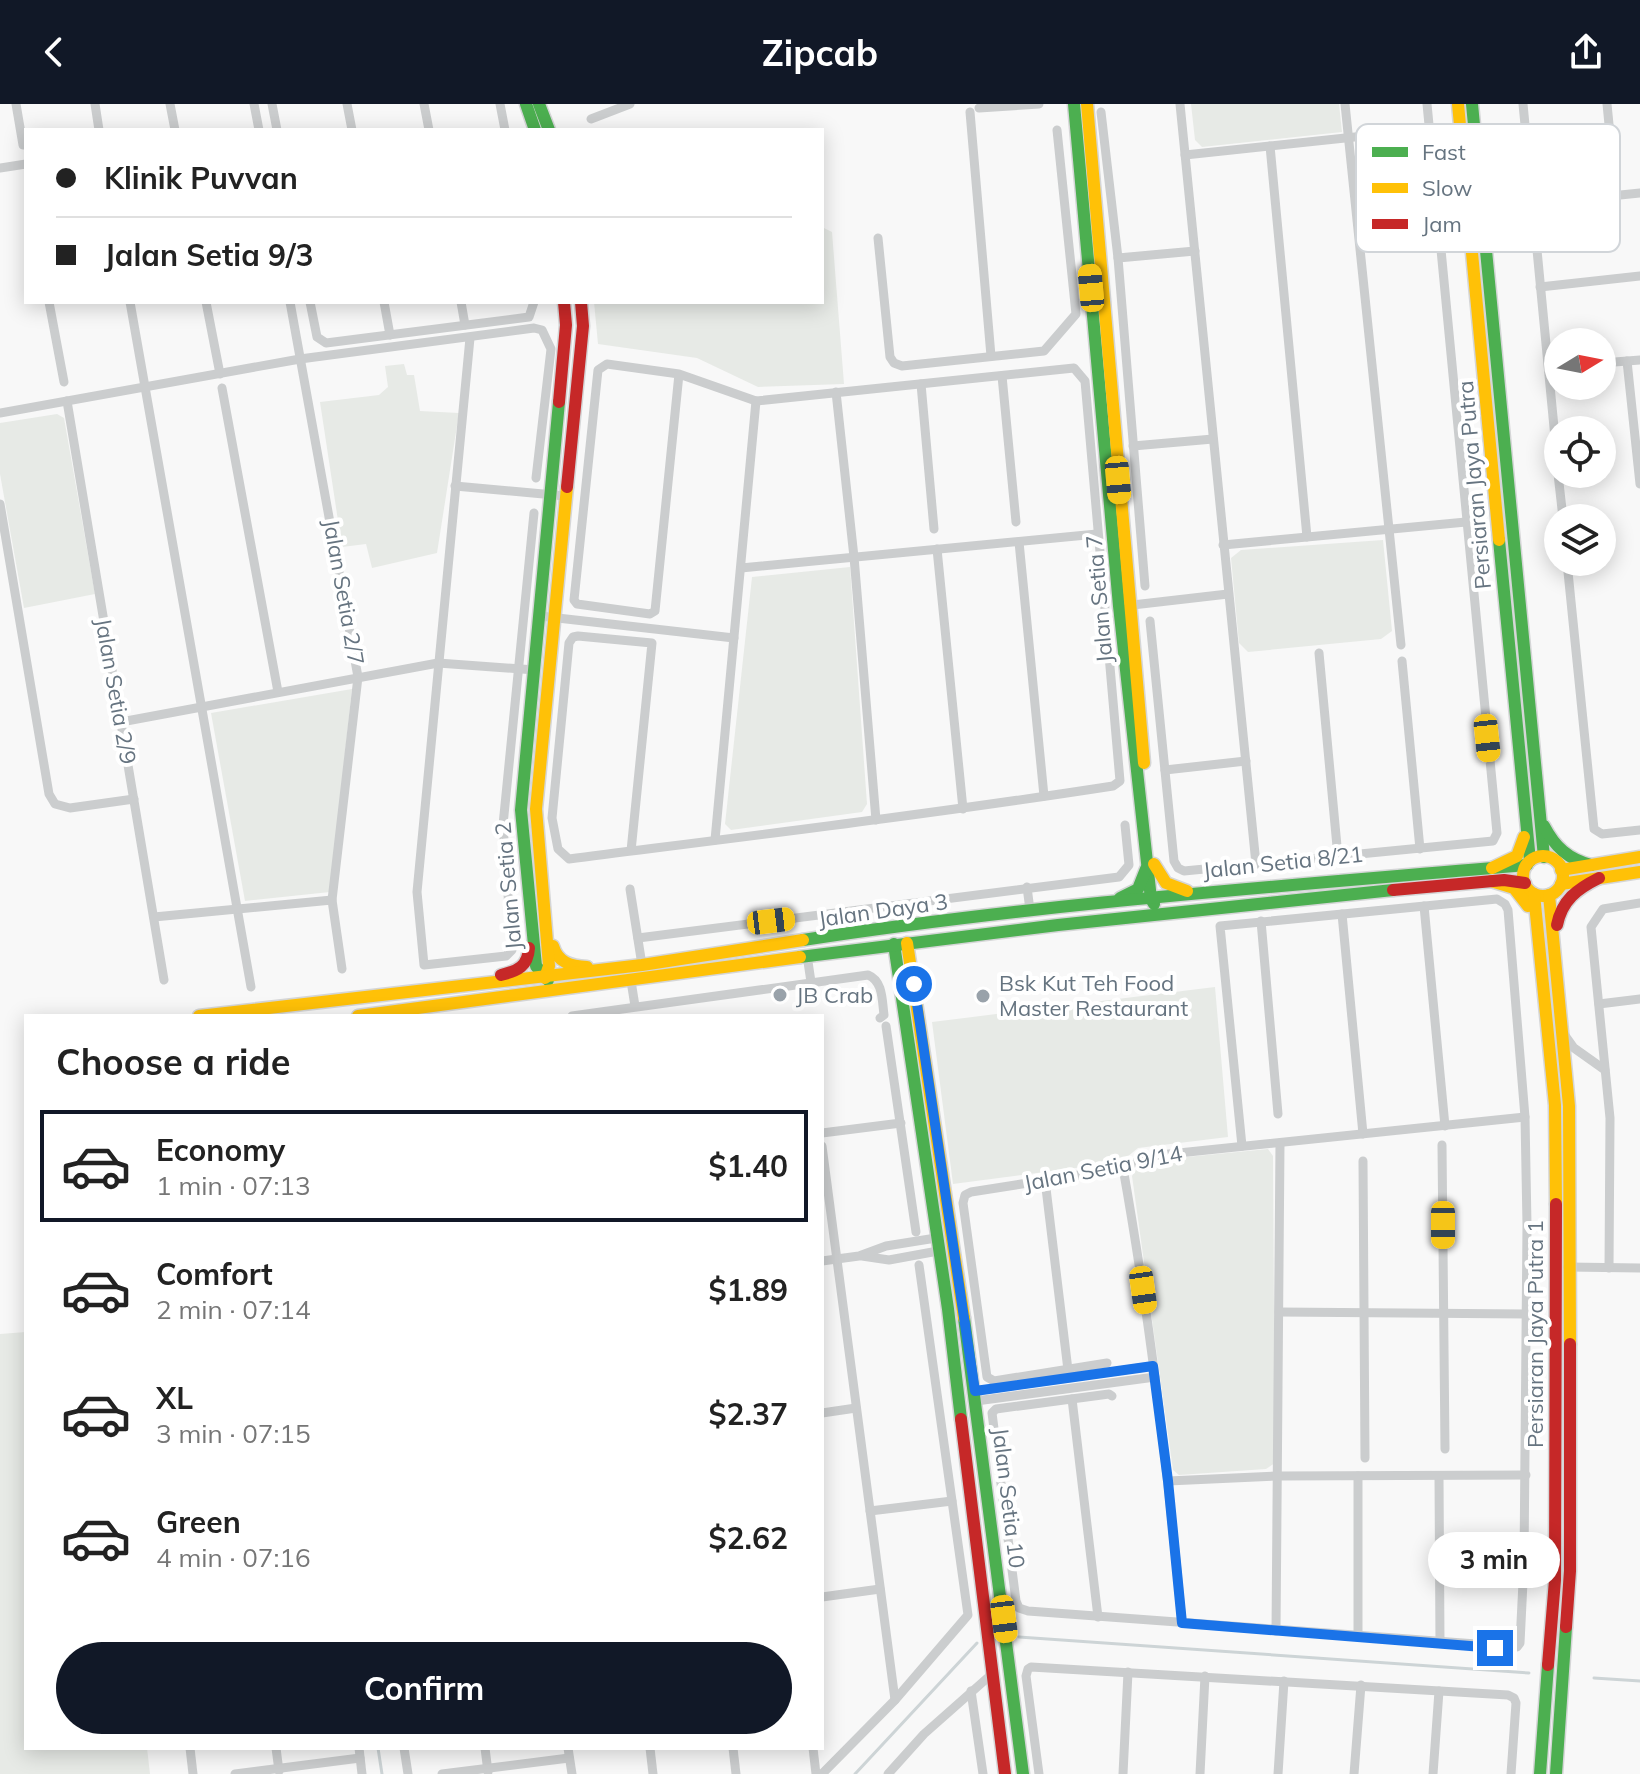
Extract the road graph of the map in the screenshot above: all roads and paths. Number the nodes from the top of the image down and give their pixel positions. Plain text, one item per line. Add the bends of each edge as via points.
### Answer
1 (16, 104) edge
2 (95, 104) edge
3 (170, 104) edge
4 (254, 104) edge
5 (272, 104) edge
6 (347, 104) edge
7 (424, 104) edge
8 (500, 104) edge
9 (526, 104) edge
10 (539, 104) edge
11 (630, 104) edge
12 (961, 104) edge
13 (1039, 104) edge
14 (1074, 104) edge
15 (1087, 104) edge
16 (1180, 104) edge
17 (1345, 104) edge
18 (1427, 104) edge
19 (1458, 104) edge
20 (1472, 104) edge
21 (1523, 104) edge
22 (1607, 104) edge
23 (611, 107) edge
24 (976, 108) edge
25 (1101, 112) dead end
26 (591, 119) dead end
27 (1429, 124) edge
28 (1460, 124) edge
29 (1474, 124) edge
30 (1525, 124) edge
31 (1609, 124) edge
32 (99, 128) edge
33 (175, 128) edge
34 (259, 128) edge
35 (277, 128) edge
36 (352, 128) edge
37 (429, 128) edge
38 (505, 128) edge
39 (534, 128) edge
40 (548, 128) edge
41 (1057, 130) dead end
42 (1356, 136) edge
43 (1349, 137) junction
44 (23, 145) dead end
45 (1270, 146) junction
46 (1185, 155) junction
47 (24, 167) edge
48 (0, 168) edge
49 (1640, 193) edge
50 (1620, 196) edge
51 (1356, 206) edge
52 (878, 238) dead end
53 (1195, 251) junction
54 (1361, 252) edge
55 (1441, 252) edge
56 (1472, 252) edge
57 (1486, 252) edge
58 (1537, 252) edge
59 (1118, 258) junction
60 (1640, 276) edge
61 (1540, 287) junction
62 (49, 304) edge
63 (130, 304) edge
64 (206, 304) edge
65 (290, 304) edge
66 (310, 304) edge
67 (384, 304) edge
68 (461, 304) edge
69 (533, 304) edge
70 (564, 304) edge
71 (581, 304) edge
72 (465, 325) junction
73 (1547, 328) edge
74 (390, 335) junction
75 (470, 338) junction
76 (991, 356) junction
77 (300, 359) junction
78 (1640, 360) edge
79 (1627, 361) junction
80 (1616, 362) edge
81 (220, 374) junction
82 (679, 374) junction
83 (1002, 376) junction
84 (64, 382) dead end
85 (921, 384) junction
86 (146, 387) junction
87 (222, 388) dead end
88 (836, 392) junction
89 (67, 401) junction
90 (756, 401) junction
91 (0, 413) edge
92 (1213, 439) junction
93 (1133, 446) junction
94 (536, 478) dead end
95 (1640, 484) edge
96 (455, 486) junction
97 (551, 494) junction
98 (565, 496) junction
99 (0, 504) edge
100 (534, 513) dead end
101 (1016, 522) dead end
102 (1466, 522) junction
103 (934, 529) dead end
104 (1389, 530) junction
105 (1097, 534) junction
106 (1307, 537) junction
107 (1019, 542) junction
108 (1223, 545) junction
109 (937, 549) junction
110 (854, 557) junction
111 (741, 568) junction
112 (1568, 576) edge
113 (1145, 586) dead end
114 (1228, 594) junction
115 (1124, 606) junction
116 (546, 617) junction
117 (1150, 621) dead end
118 (734, 638) junction
119 (1401, 645) dead end
120 (1319, 653) dead end
121 (1402, 661) dead end
122 (438, 663) junction
123 (518, 669) junction
124 (535, 670) junction
125 (358, 677) junction
126 (278, 692) junction
127 (202, 706) junction
128 (121, 722) junction
129 (1246, 761) junction
130 (1165, 770) junction
131 (1044, 796) junction
132 (134, 799) junction
133 (963, 809) junction
134 (1541, 819) junction
135 (876, 820) junction
136 (1527, 824) junction
137 (1125, 825) dead end
138 (1640, 830) edge
139 (715, 840) junction
140 (1420, 849) junction
141 (631, 851) junction
142 (1338, 857) junction
143 (1544, 857) junction
144 (1640, 857) edge
145 (1529, 863) junction
146 (1256, 864) junction
147 (1151, 865) junction
148 (1591, 865) junction
149 (1561, 870) junction
150 (1640, 872) edge
151 (1492, 874) junction
152 (1599, 878) junction
153 (1525, 883) junction
154 (534, 884) junction
155 (1561, 884) junction
156 (1027, 887) junction
157 (630, 889) dead end
158 (1206, 893) junction
159 (1534, 894) junction
160 (1549, 895) junction
161 (332, 900) junction
162 (1155, 901) junction
163 (1106, 903) junction
164 (1640, 903) edge
165 (1424, 906) junction
166 (237, 909) junction
167 (1030, 910) junction
168 (1193, 912) junction
169 (1342, 914) junction
170 (154, 917) junction
171 (1123, 917) junction
172 (966, 920) junction
173 (1261, 921) junction
174 (1538, 933) junction
175 (961, 936) junction
176 (638, 938) junction
177 (830, 938) junction
178 (901, 941) junction
179 (1554, 946) junction
180 (854, 950) junction
181 (807, 955) junction
182 (642, 965) junction
183 (604, 968) junction
184 (342, 969) dead end
185 (545, 978) junction
186 (164, 980) dead end
187 (631, 981) junction
188 (811, 982) junction
189 (907, 985) junction
190 (251, 987) dead end
191 (443, 988) junction
192 (1640, 999) edge
193 (1599, 1004) junction
194 (445, 1005) junction
195 (635, 1006) junction
196 (216, 1014) edge
197 (374, 1014) edge
198 (585, 1014) edge
199 (1562, 1032) junction
200 (1605, 1070) junction
201 (1278, 1114) dead end
202 (1525, 1117) junction
203 (901, 1123) junction
204 (1445, 1126) junction
205 (824, 1133) edge
206 (1363, 1134) junction
207 (1280, 1143) junction
208 (1442, 1145) dead end
209 (1242, 1146) junction
210 (824, 1161) edge
211 (942, 1161) junction
212 (1363, 1161) dead end
213 (1123, 1168) junction
214 (1045, 1180) junction
215 (916, 1232) dead end
216 (938, 1245) junction
217 (837, 1259) junction
218 (824, 1261) edge
219 (919, 1265) dead end
220 (1568, 1267) junction
221 (1609, 1268) junction
222 (1640, 1268) edge
223 (948, 1309) junction
224 (1279, 1312) junction
225 (1363, 1313) junction
226 (1443, 1313) junction
227 (1526, 1314) junction
228 (964, 1316) junction
229 (1107, 1363) dead end
230 (1068, 1370) junction
231 (1154, 1372) junction
232 (1112, 1396) dead end
233 (974, 1397) junction
234 (1072, 1399) junction
235 (856, 1408) junction
236 (824, 1413) edge
237 (1445, 1449) dead end
238 (1365, 1458) dead end
239 (1526, 1475) junction
240 (1278, 1476) junction
241 (1358, 1476) junction
242 (1439, 1476) junction
243 (968, 1481) junction
244 (1168, 1481) junction
245 (952, 1501) junction
246 (870, 1511) junction
247 (880, 1589) junction
248 (824, 1597) edge
249 (1098, 1617) junction
250 (1182, 1623) junction
251 (1276, 1631) junction
252 (1358, 1637) junction
253 (1440, 1643) junction
254 (1128, 1672) junction
255 (993, 1673) junction
256 (1205, 1676) junction
257 (1284, 1681) junction
258 (1361, 1685) junction
259 (971, 1691) junction
260 (1439, 1691) junction
261 (895, 1700) junction
262 (190, 1750) edge
263 (276, 1750) edge
264 (404, 1750) edge
265 (485, 1750) edge
266 (650, 1750) edge
267 (733, 1750) edge
268 (813, 1750) edge
269 (360, 1753) edge
270 (569, 1753) edge
271 (279, 1771) edge
272 (488, 1771) edge
273 (193, 1774) edge
274 (235, 1774) edge
275 (362, 1774) edge
276 (408, 1774) edge
277 (442, 1774) edge
278 (572, 1774) edge
279 (653, 1774) edge
280 (736, 1774) edge
281 (819, 1774) edge
282 (888, 1774) edge
283 (983, 1774) edge
284 (1005, 1774) edge
285 (1023, 1774) edge
286 (1039, 1774) edge
287 (1123, 1774) edge
288 (1200, 1774) edge
289 (1278, 1774) edge
290 (1354, 1774) edge
291 (1433, 1774) edge
292 (1511, 1774) edge
293 (1540, 1774) edge
294 (1556, 1774) edge

1 - 44 street
2 - 32 street
3 - 33 street
4 - 34 street
5 - 35 street
6 - 36 street
7 - 37 street
8 - 38 street
9 - 39 street
10 - 40 street
11 - 23 street
12 - 24 street
13 - 24 street
14 - 115 street, Jalan Setia 7
15 - 115 street, Jalan Setia 7
16 - 46 street
17 - 43 street
18 - 27 street
19 - 28 street, Persiaran Jaya Putra
20 - 29 street, Persiaran Jaya Putra
21 - 30 street
22 - 31 street
23 - 26 street
24 - 76 street
25 - 59 street
41 - 76 street via 1076,314 1041,352
42 - 43 street
43 - 45 street
43 - 51 street
45 - 46 street
45 - 106 street
46 - 53 street
47 - 48 street
49 - 50 street
52 - 76 street via 894,363
53 - 59 street
53 - 92 street
54 - 104 street
55 - 102 street
56 - 136 street, Persiaran Jaya Putra
57 - 134 street, Persiaran Jaya Putra
58 - 61 street
59 - 93 street
60 - 61 street
61 - 73 street
62 - 84 street
63 - 86 street
64 - 81 street
65 - 77 street, Jalan Setia 2/7
66 - 74 street via 320,342
67 - 74 street
68 - 72 street
69 - 72 street via 529,317
70 - 97 street, Jalan Setia 2
71 - 98 street, Jalan Setia 2
72 - 74 street
75 - 77 street
75 - 94 street via 534,328 542,330 551,349
75 - 96 street
77 - 81 street
77 - 125 street, Jalan Setia 2/7
78 - 79 street
79 - 80 street
79 - 95 street
81 - 86 street
82 - 82 street via 655,611 584,607 574,600 598,370 607,364
82 - 90 street
83 - 85 street
83 - 101 street
83 - 105 street via 1074,368 1080,372 1085,381
85 - 88 street
85 - 103 street
86 - 89 street
86 - 127 street
87 - 126 street
88 - 90 street
88 - 110 street
89 - 91 street
89 - 128 street, Jalan Setia 2/9
90 - 111 street
92 - 93 street
92 - 108 street
93 - 113 street
96 - 97 street
96 - 122 street
97 - 98 street
97 - 116 street, Jalan Setia 2
98 - 116 street, Jalan Setia 2
99 - 132 street via 49,794 55,804 70,808
100 - 123 street
102 - 104 street
102 - 140 street, Jalan Setia 8/21 via 1497,833 1493,841
104 - 106 street
104 - 119 street
105 - 107 street
105 - 131 street via 1120,781
106 - 108 street
107 - 109 street
107 - 131 street
108 - 114 street
109 - 110 street
109 - 133 street
110 - 111 street
110 - 135 street
111 - 118 street
112 - 138 street via 1594,829 1598,834
114 - 115 street
114 - 129 street
115 - 147 street, Jalan Setia 7
116 - 118 street
116 - 124 street, Jalan Setia 2
116 - 154 street, Jalan Setia 2
117 - 130 street, Jalan Setia 8/21
118 - 139 street
120 - 142 street
121 - 140 street
122 - 123 street
122 - 123 street via 417,892 424,965 506,956 512,950 503,825
122 - 125 street
123 - 124 street
124 - 154 street, Jalan Setia 2 via 521,810
125 - 126 street
125 - 161 street, Jalan Setia 2/7
126 - 127 street
127 - 128 street
127 - 166 street
128 - 132 street, Jalan Setia 2/9
129 - 130 street
129 - 146 street
130 - 146 street, Jalan Setia 8/21 via 1178,868
131 - 133 street
132 - 170 street, Jalan Setia 2/9
133 - 135 street
134 - 143 street, Persiaran Jaya Putra
134 - 148 street via 1562,854
135 - 139 street
136 - 145 street, Persiaran Jaya Putra
136 - 151 street via 1517,856
137 - 156 street via 1130,861 1124,874
139 - 141 street
140 - 142 street, Jalan Setia 8/21
141 - 141 street via 652,643 573,637 552,818 558,849 569,859
142 - 146 street, Jalan Setia 8/21
143 - 145 street
143 - 149 street
144 - 148 street
145 - 151 street, Jalan Daya 3
145 - 153 street
147 - 158 street via 1167,886
147 - 162 street, Jalan Setia 7
147 - 163 street via 1138,889
148 - 149 street
149 - 155 street
150 - 152 street
151 - 153 street, Jalan Daya 3
151 - 158 street, Jalan Daya 3
151 - 168 street, Jalan Daya 3
151 - 174 street via 1522,895
152 - 155 street
152 - 179 street via 1566,899
153 - 159 street
154 - 183 street via 555,956 577,967
154 - 185 street, Jalan Setia 2 via 549,966
154 - 191 street via 525,966
155 - 160 street
156 - 167 street
156 - 176 street
157 - 176 street
158 - 162 street, Jalan Daya 3
159 - 160 street
159 - 174 street, Persiaran Jaya Putra 1
160 - 179 street, Persiaran Jaya Putra 1
161 - 166 street
161 - 184 street, Jalan Setia 2/7
162 - 163 street, Jalan Daya 3
162 - 168 street
162 - 171 street
163 - 167 street, Jalan Daya 3
164 - 193 street via 1603,909 1591,927
165 - 169 street
165 - 202 street via 1497,899 1508,910
165 - 204 street
166 - 170 street
166 - 190 street
167 - 172 street, Jalan Daya 3
168 - 171 street, Jalan Daya 3
169 - 173 street
169 - 206 street
170 - 186 street, Jalan Setia 2/9
171 - 175 street, Jalan Daya 3
172 - 177 street, Jalan Daya 3
172 - 178 street via 912,931
173 - 201 street
173 - 209 street via 1220,926
174 - 293 street, Persiaran Jaya Putra 1 via 1555,1105 1556,1238 1555,1580
175 - 178 street, Jalan Daya 3
175 - 189 street via 923,948
176 - 182 street
177 - 178 street via 894,934
177 - 182 street, Jalan Daya 3
178 - 180 street, Jalan Daya 3
178 - 189 street, Jalan Setia 10
179 - 199 street, Persiaran Jaya Putra 1
180 - 181 street, Jalan Daya 3
180 - 189 street via 880,951
181 - 187 street, Jalan Daya 3
181 - 188 street
182 - 183 street, Jalan Daya 3
183 - 185 street, Jalan Daya 3
185 - 187 street via 566,986
185 - 191 street, Jalan Daya 3
185 - 194 street via 528,988
187 - 194 street, Jalan Daya 3
187 - 195 street
188 - 195 street
188 - 203 street via 875,977
189 - 211 street, Jalan Setia 10
189 - 216 street, Jalan Setia 10
191 - 196 street, Jalan Daya 3
192 - 193 street
193 - 200 street
194 - 197 street, Jalan Daya 3
195 - 198 street
199 - 200 street via 1574,1048
199 - 220 street, Persiaran Jaya Putra 1 via 1569,1106
200 - 221 street via 1610,1118
202 - 204 street, Jalan Setia 9/14
202 - 227 street
203 - 205 street
203 - 215 street
204 - 206 street, Jalan Setia 9/14
206 - 207 street, Jalan Setia 9/14
207 - 209 street, Jalan Setia 9/14
207 - 224 street
208 - 226 street
209 - 213 street, Jalan Setia 9/14 via 1150,1156
210 - 217 street
211 - 216 street via 938,1179 944,1232
211 - 228 street, Jalan Setia 10
212 - 225 street
213 - 214 street, Jalan Setia 9/14
213 - 231 street
214 - 230 street
214 - 230 street, Jalan Setia 9/14 via 971,1192 963,1203 987,1377
216 - 217 street via 889,1260
216 - 223 street, Jalan Setia 10
216 - 228 street via 946,1255 953,1298
217 - 218 street
217 - 235 street
219 - 245 street
220 - 221 street
220 - 294 street, Persiaran Jaya Putra 1 via 1570,1571
221 - 222 street
223 - 233 street via 962,1384
223 - 243 street, Jalan Setia 10
224 - 225 street
224 - 240 street
225 - 226 street
225 - 238 street
226 - 227 street
226 - 237 street
227 - 239 street
228 - 233 street, Jalan Setia 10
229 - 230 street
231 - 233 street
231 - 244 street
232 - 234 street
233 - 243 street via 965,1420
233 - 285 street, Jalan Setia 10
234 - 249 street
234 - 249 street via 992,1413 1019,1608
235 - 236 street
235 - 246 street
239 - 242 street
239 - 253 street via 1520,1643
240 - 241 street
240 - 244 street
240 - 251 street
241 - 242 street
241 - 252 street
242 - 253 street
243 - 255 street, Jalan Setia 10
244 - 250 street
245 - 246 street
245 - 261 street via 968,1615
246 - 247 street
247 - 248 street
247 - 261 street
249 - 250 street
250 - 251 street
251 - 252 street
252 - 253 street
254 - 256 street
254 - 286 street via 1028,1669
254 - 287 street
255 - 259 street
255 - 284 street, Jalan Setia 10
256 - 257 street
256 - 288 street
257 - 258 street
257 - 289 street
258 - 260 street
258 - 290 street
259 - 282 street
259 - 283 street
260 - 291 street
260 - 292 street via 1514,1698
261 - 281 street
262 - 273 street
263 - 271 street
264 - 276 street
265 - 272 street
266 - 279 street
267 - 280 street
268 - 281 street
269 - 271 street
269 - 275 street
270 - 272 street
270 - 278 street
271 - 274 street
272 - 277 street

